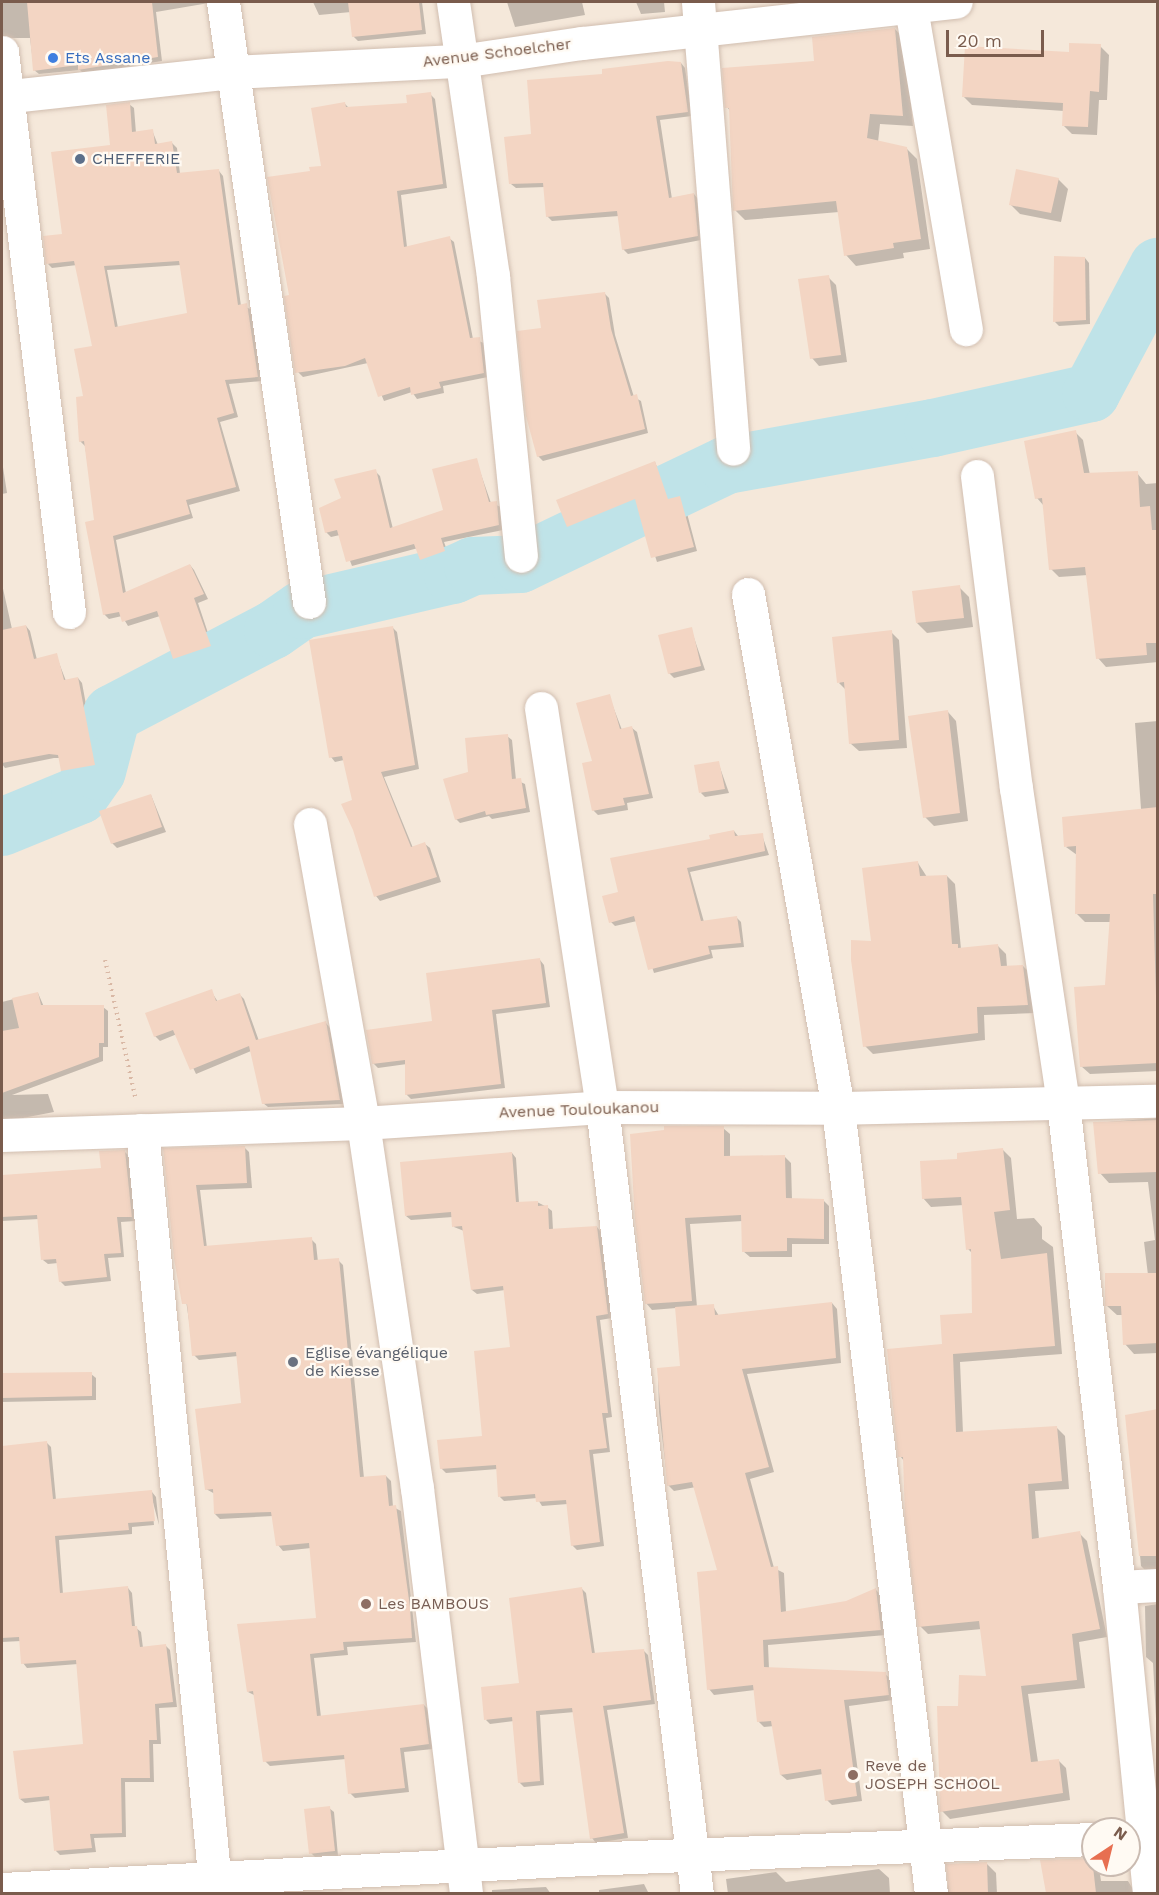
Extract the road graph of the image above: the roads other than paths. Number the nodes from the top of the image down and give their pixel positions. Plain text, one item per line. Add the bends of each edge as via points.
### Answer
1 (223, 2) edge
2 (453, 2) edge
3 (956, 2) edge
4 (910, 4) edge
5 (700, 16) edge
6 (2, 52) edge
7 (461, 61) junction
8 (232, 72) junction
9 (4, 97) edge
10 (966, 329) dead end
11 (733, 449) dead end
12 (977, 476) dead end
13 (521, 556) dead end
14 (748, 594) dead end
15 (309, 602) dead end
16 (69, 612) dead end
17 (541, 708) dead end
18 (310, 824) dead end
19 (1158, 1101) edge
20 (1063, 1103) junction
21 (602, 1107) junction
22 (838, 1107) junction
23 (363, 1123) junction
24 (142, 1130) junction
25 (2, 1135) edge
26 (1158, 1585) edge
27 (1119, 1587) junction
28 (1135, 1817) edge
29 (1081, 1839) edge
30 (927, 1845) junction
31 (689, 1855) junction
32 (1141, 1859) edge
33 (465, 1879) edge
34 (215, 1886) edge
35 (2, 1889) edge
36 (697, 1893) edge
37 (931, 1893) edge
38 (1149, 1893) edge

1 - 8 street
2 - 7 street
3 - 4 street, Avenue Schoelcher
4 - 5 street, Avenue Schoelcher
4 - 10 street
5 - 7 street, Avenue Schoelcher
5 - 11 street
6 - 9 street
7 - 8 street, Avenue Schoelcher
7 - 13 street via 493,276
8 - 9 street, Avenue Schoelcher
8 - 15 street
9 - 16 street
12 - 20 street via 1016,788
14 - 22 street
17 - 21 street
18 - 23 street
19 - 20 street, Avenue Touloukanou
20 - 22 street, Avenue Touloukanou
20 - 27 street
21 - 22 street, Avenue Touloukanou
21 - 23 street, Avenue Touloukanou
21 - 31 street
22 - 30 street
23 - 24 street, Avenue Touloukanou
23 - 33 street via 417,1488
24 - 25 street, Avenue Touloukanou
24 - 34 street
26 - 27 street
27 - 28 street
29 - 30 street
30 - 31 street
30 - 37 street
31 - 33 street
31 - 36 street
32 - 38 street
33 - 34 street
34 - 35 street

